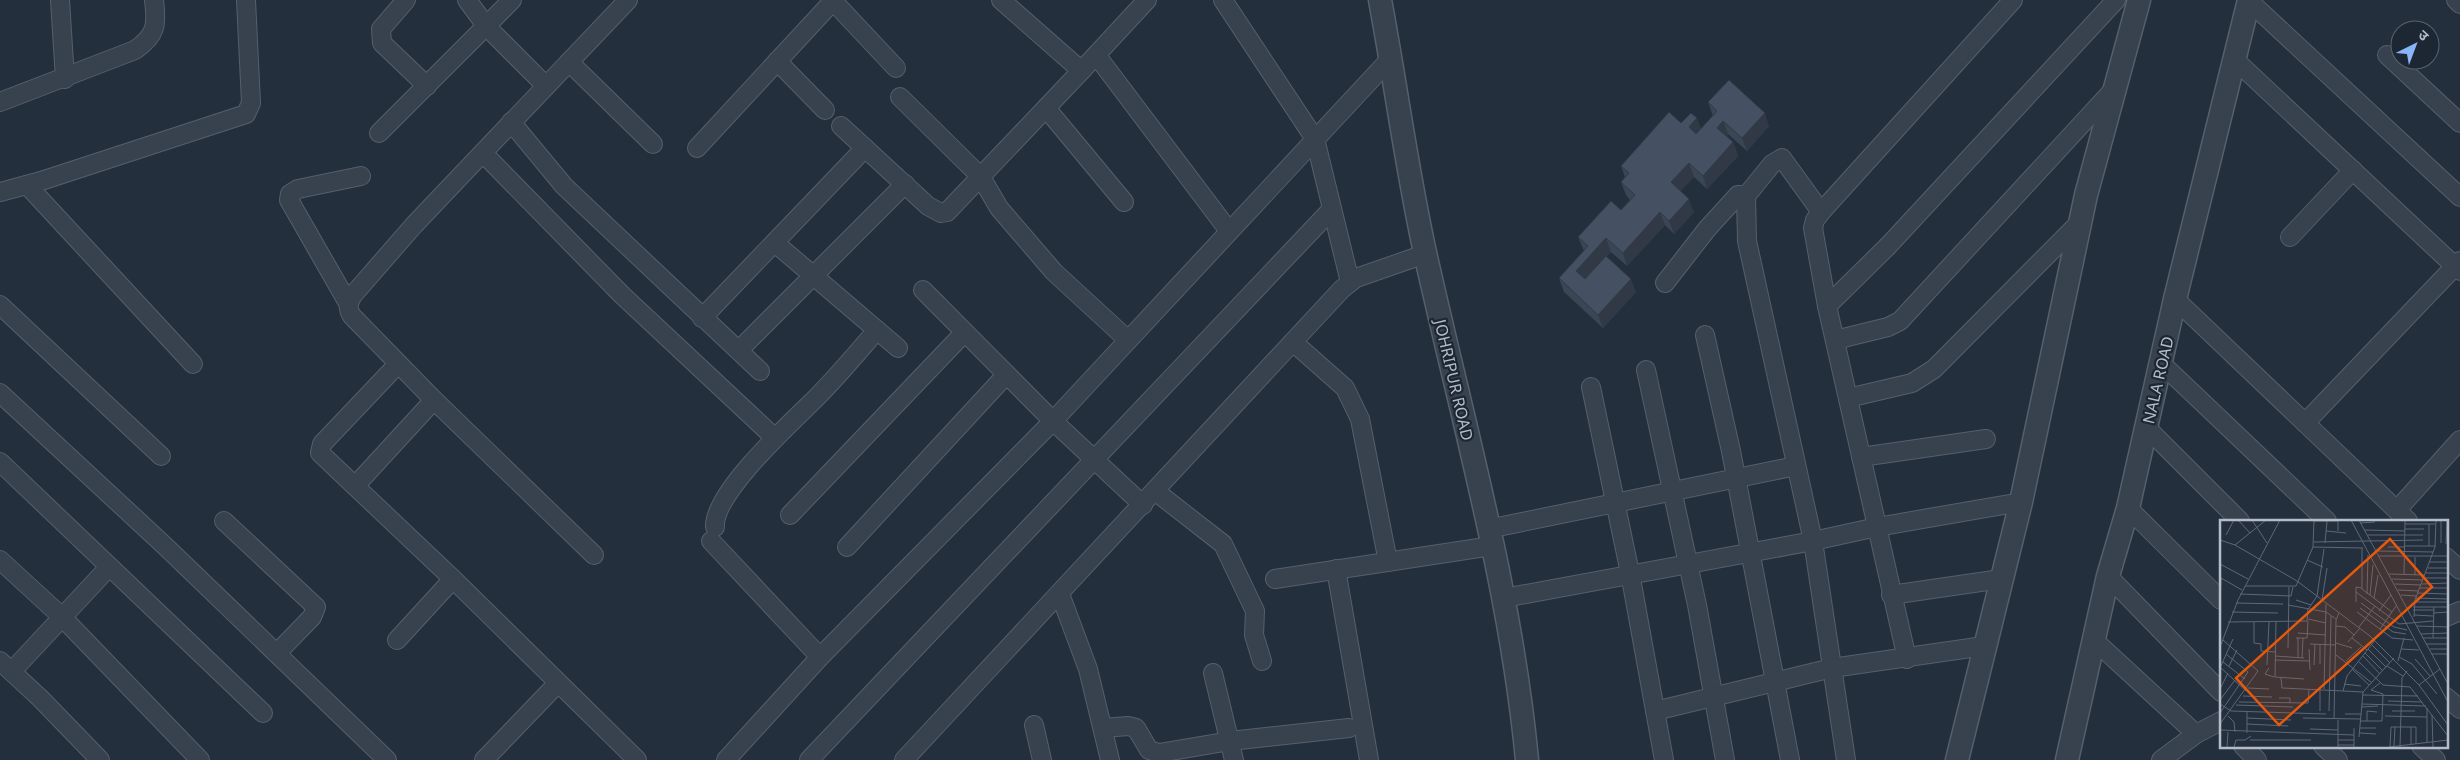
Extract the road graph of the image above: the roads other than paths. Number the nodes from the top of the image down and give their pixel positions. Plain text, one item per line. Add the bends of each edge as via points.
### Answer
1 (60, 0) edge
2 (154, 0) edge
3 (246, 0) edge
4 (406, 0) edge
5 (468, 0) edge
6 (512, 0) edge
7 (628, 0) edge
8 (834, 0) edge
9 (1001, 0) edge
10 (1147, 0) edge
11 (1223, 0) edge
12 (1380, 0) edge
13 (2013, 0) edge
14 (2116, 0) edge
15 (2139, 0) edge
16 (2249, 0) edge
17 (2456, 0) edge
18 (2460, 4) edge
19 (486, 27) junction
20 (2388, 55) dead end
21 (1097, 56) junction
22 (1391, 58) junction
23 (2234, 59) junction
24 (777, 61) junction
25 (569, 62) junction
26 (896, 68) dead end
27 (1083, 69) junction
28 (65, 79) junction
29 (427, 86) junction
30 (546, 86) junction
31 (2114, 89) junction
32 (900, 97) dead end
33 (0, 102) edge
34 (1046, 108) junction
35 (825, 110) dead end
36 (511, 122) junction
37 (2460, 123) edge
38 (841, 126) dead end
39 (379, 133) dead end
40 (1315, 139) junction
41 (653, 144) dead end
42 (696, 148) dead end
43 (865, 148) junction
44 (483, 153) junction
45 (2353, 170) junction
46 (361, 176) dead end
47 (981, 177) junction
48 (904, 184) junction
49 (27, 185) junction
50 (0, 192) edge
51 (1746, 196) junction
52 (2460, 197) edge
53 (1124, 202) dead end
54 (1331, 210) junction
55 (1821, 212) junction
56 (2080, 222) junction
57 (1229, 231) junction
58 (2290, 237) dead end
59 (774, 243) junction
60 (1425, 254) junction
61 (2458, 266) edge
62 (812, 275) junction
63 (1350, 282) junction
64 (1665, 283) dead end
65 (923, 290) dead end
66 (2175, 299) junction
67 (348, 303) junction
68 (0, 304) edge
69 (1827, 306) junction
70 (702, 318) junction
71 (877, 330) junction
72 (964, 333) junction
73 (1704, 335) dead end
74 (1128, 340) junction
75 (1835, 340) junction
76 (1293, 342) junction
77 (898, 348) dead end
78 (739, 350) junction
79 (193, 364) dead end
80 (398, 364) junction
81 (2162, 364) junction
82 (1646, 370) dead end
83 (760, 371) dead end
84 (1006, 375) junction
85 (1591, 387) dead end
86 (0, 393) edge
87 (1848, 398) junction
88 (434, 400) junction
89 (1053, 421) junction
90 (2305, 422) junction
91 (2147, 428) junction
92 (775, 438) junction
93 (1986, 439) dead end
94 (2460, 440) edge
95 (161, 456) dead end
96 (1861, 457) junction
97 (1094, 460) junction
98 (0, 462) edge
99 (1796, 466) junction
100 (1736, 479) junction
101 (355, 486) junction
102 (1673, 490) junction
103 (1156, 491) junction
104 (2021, 502) junction
105 (1616, 504) junction
106 (1143, 505) junction
107 (2128, 508) junction
108 (790, 516) dead end
109 (2403, 516) edge
110 (2239, 520) edge
111 (2326, 520) edge
112 (224, 521) dead end
113 (1876, 527) junction
114 (1490, 538) junction
115 (1813, 542) junction
116 (847, 547) dead end
117 (1749, 553) junction
118 (594, 555) dead end
119 (2448, 559) edge
120 (0, 560) edge
121 (1388, 562) junction
122 (1689, 564) junction
123 (109, 567) junction
124 (1336, 570) junction
125 (2460, 570) edge
126 (1630, 573) junction
127 (2108, 576) junction
128 (453, 579) junction
129 (1275, 579) dead end
130 (2001, 579) junction
131 (1060, 594) junction
132 (1891, 595) junction
133 (1504, 598) junction
134 (2220, 599) edge
135 (61, 616) junction
136 (397, 640) dead end
137 (2095, 641) junction
138 (1984, 646) junction
139 (276, 653) junction
140 (820, 657) junction
141 (1906, 659) junction
142 (1262, 661) dead end
143 (6, 666) edge
144 (1832, 668) junction
145 (1214, 672) dead end
146 (1774, 682) junction
147 (558, 684) junction
148 (2220, 691) edge
149 (1714, 698) junction
150 (2448, 699) edge
151 (2460, 709) edge
152 (1655, 712) junction
153 (263, 713) dead end
154 (2220, 724) edge
155 (1034, 725) dead end
156 (1103, 728) junction
157 (1349, 728) dead end
158 (2196, 734) junction
159 (1230, 741) junction
160 (2244, 748) edge
161 (2325, 748) edge
162 (2423, 748) edge
163 (2172, 757) edge
164 (100, 760) edge
165 (200, 760) edge
166 (387, 760) edge
167 (484, 760) edge
168 (637, 760) edge
169 (726, 760) edge
170 (809, 760) edge
171 (904, 760) edge
172 (1042, 760) edge
173 (1110, 760) edge
174 (1234, 760) edge
175 (1369, 760) edge
176 (1527, 760) edge
177 (1664, 760) edge
178 (1725, 760) edge
179 (1790, 760) edge
180 (1846, 760) edge
181 (1957, 760) edge
182 (2067, 760) edge
183 (2257, 760) edge
184 (2338, 760) edge
185 (2436, 760) edge

1 - 28 street
2 - 28 street via 154,30 145,43
3 - 49 street via 251,103 246,114
4 - 29 street via 381,29 382,43
5 - 19 street
6 - 19 street
7 - 25 street
8 - 24 street
8 - 26 street
9 - 27 street
10 - 21 street
11 - 40 street
12 - 22 street, JOHRIPUR ROAD
13 - 55 street
14 - 69 street via 1888,246
15 - 31 street
16 - 23 street, NALA ROAD
16 - 52 street
17 - 18 street
19 - 29 street
19 - 30 street
20 - 37 street
21 - 27 street
21 - 57 street
22 - 40 street
22 - 60 street, JOHRIPUR ROAD
23 - 45 street
23 - 66 street, NALA ROAD
24 - 35 street
24 - 42 street
25 - 30 street
25 - 41 street
27 - 34 street
28 - 33 street
29 - 39 street
30 - 36 street
31 - 56 street
31 - 75 street via 1900,321
32 - 47 street
34 - 47 street
34 - 53 street
36 - 44 street
36 - 70 street via 564,186
38 - 43 street
40 - 54 street
40 - 57 street
43 - 48 street
43 - 59 street
44 - 67 street via 414,225
44 - 92 street via 622,295
45 - 58 street
45 - 61 street
46 - 67 street via 298,189 290,194 289,200
47 - 48 street via 952,208 940,213
47 - 74 street via 999,208 1037,254
48 - 62 street
49 - 50 street
49 - 79 street
51 - 55 street via 1772,164 1782,158
51 - 64 street via 1738,195
51 - 99 street via 1747,241
54 - 63 street
54 - 97 street
55 - 69 street via 1815,220 1814,238
56 - 87 street via 1934,369 1912,383
56 - 104 street
57 - 74 street
59 - 62 street
59 - 70 street
60 - 63 street
60 - 114 street, JOHRIPUR ROAD
61 - 90 street
62 - 71 street
62 - 78 street
63 - 76 street
65 - 72 street
66 - 81 street, NALA ROAD
66 - 90 street
67 - 80 street via 352,316
68 - 95 street
69 - 75 street
70 - 78 street
71 - 77 street
71 - 92 street
72 - 84 street
72 - 108 street
73 - 100 street
74 - 89 street
75 - 87 street
76 - 103 street
76 - 121 street via 1345,388 1360,419
78 - 83 street
80 - 88 street
80 - 101 street via 320,448 323,458
81 - 91 street, NALA ROAD
81 - 111 street
82 - 102 street
84 - 89 street
84 - 116 street
85 - 105 street
86 - 139 street
87 - 96 street
88 - 101 street
88 - 118 street
89 - 97 street
89 - 140 street
90 - 109 street
91 - 107 street, NALA ROAD
91 - 110 street
92 - 140 street via 722,500 714,517 713,534
93 - 96 street
94 - 109 street
96 - 113 street
97 - 106 street
97 - 170 street
98 - 123 street
99 - 100 street
99 - 115 street
100 - 102 street
100 - 117 street
101 - 128 street
102 - 105 street
102 - 122 street
103 - 106 street
103 - 142 street via 1223,544 1255,611 1254,635
104 - 113 street
104 - 130 street
105 - 114 street
105 - 126 street
106 - 131 street
107 - 127 street, NALA ROAD
107 - 134 street
112 - 139 street via 316,606 312,617
113 - 115 street
113 - 132 street
114 - 121 street
114 - 133 street, JOHRIPUR ROAD
115 - 117 street
115 - 144 street
117 - 122 street
117 - 146 street
119 - 125 street
120 - 135 street
121 - 124 street
122 - 126 street
122 - 149 street
123 - 135 street
123 - 153 street
124 - 129 street
124 - 175 street
126 - 133 street
126 - 152 street
127 - 137 street, NALA ROAD
127 - 148 street
128 - 136 street
128 - 147 street
130 - 132 street
130 - 138 street
131 - 156 street via 1088,670
131 - 171 street
132 - 141 street
133 - 176 street, JOHRIPUR ROAD
135 - 143 street
135 - 165 street
137 - 158 street
137 - 182 street, NALA ROAD
138 - 141 street
138 - 181 street
139 - 166 street
140 - 169 street
141 - 144 street
143 - 164 street
144 - 146 street
144 - 180 street
145 - 159 street
146 - 149 street
146 - 179 street
147 - 167 street
147 - 168 street
149 - 152 street
149 - 178 street
150 - 151 street
152 - 177 street
154 - 158 street
155 - 172 street
156 - 159 street via 1136,728 1149,750 1159,753
156 - 173 street
157 - 159 street
158 - 163 street
159 - 174 street
160 - 183 street
161 - 184 street
162 - 185 street

